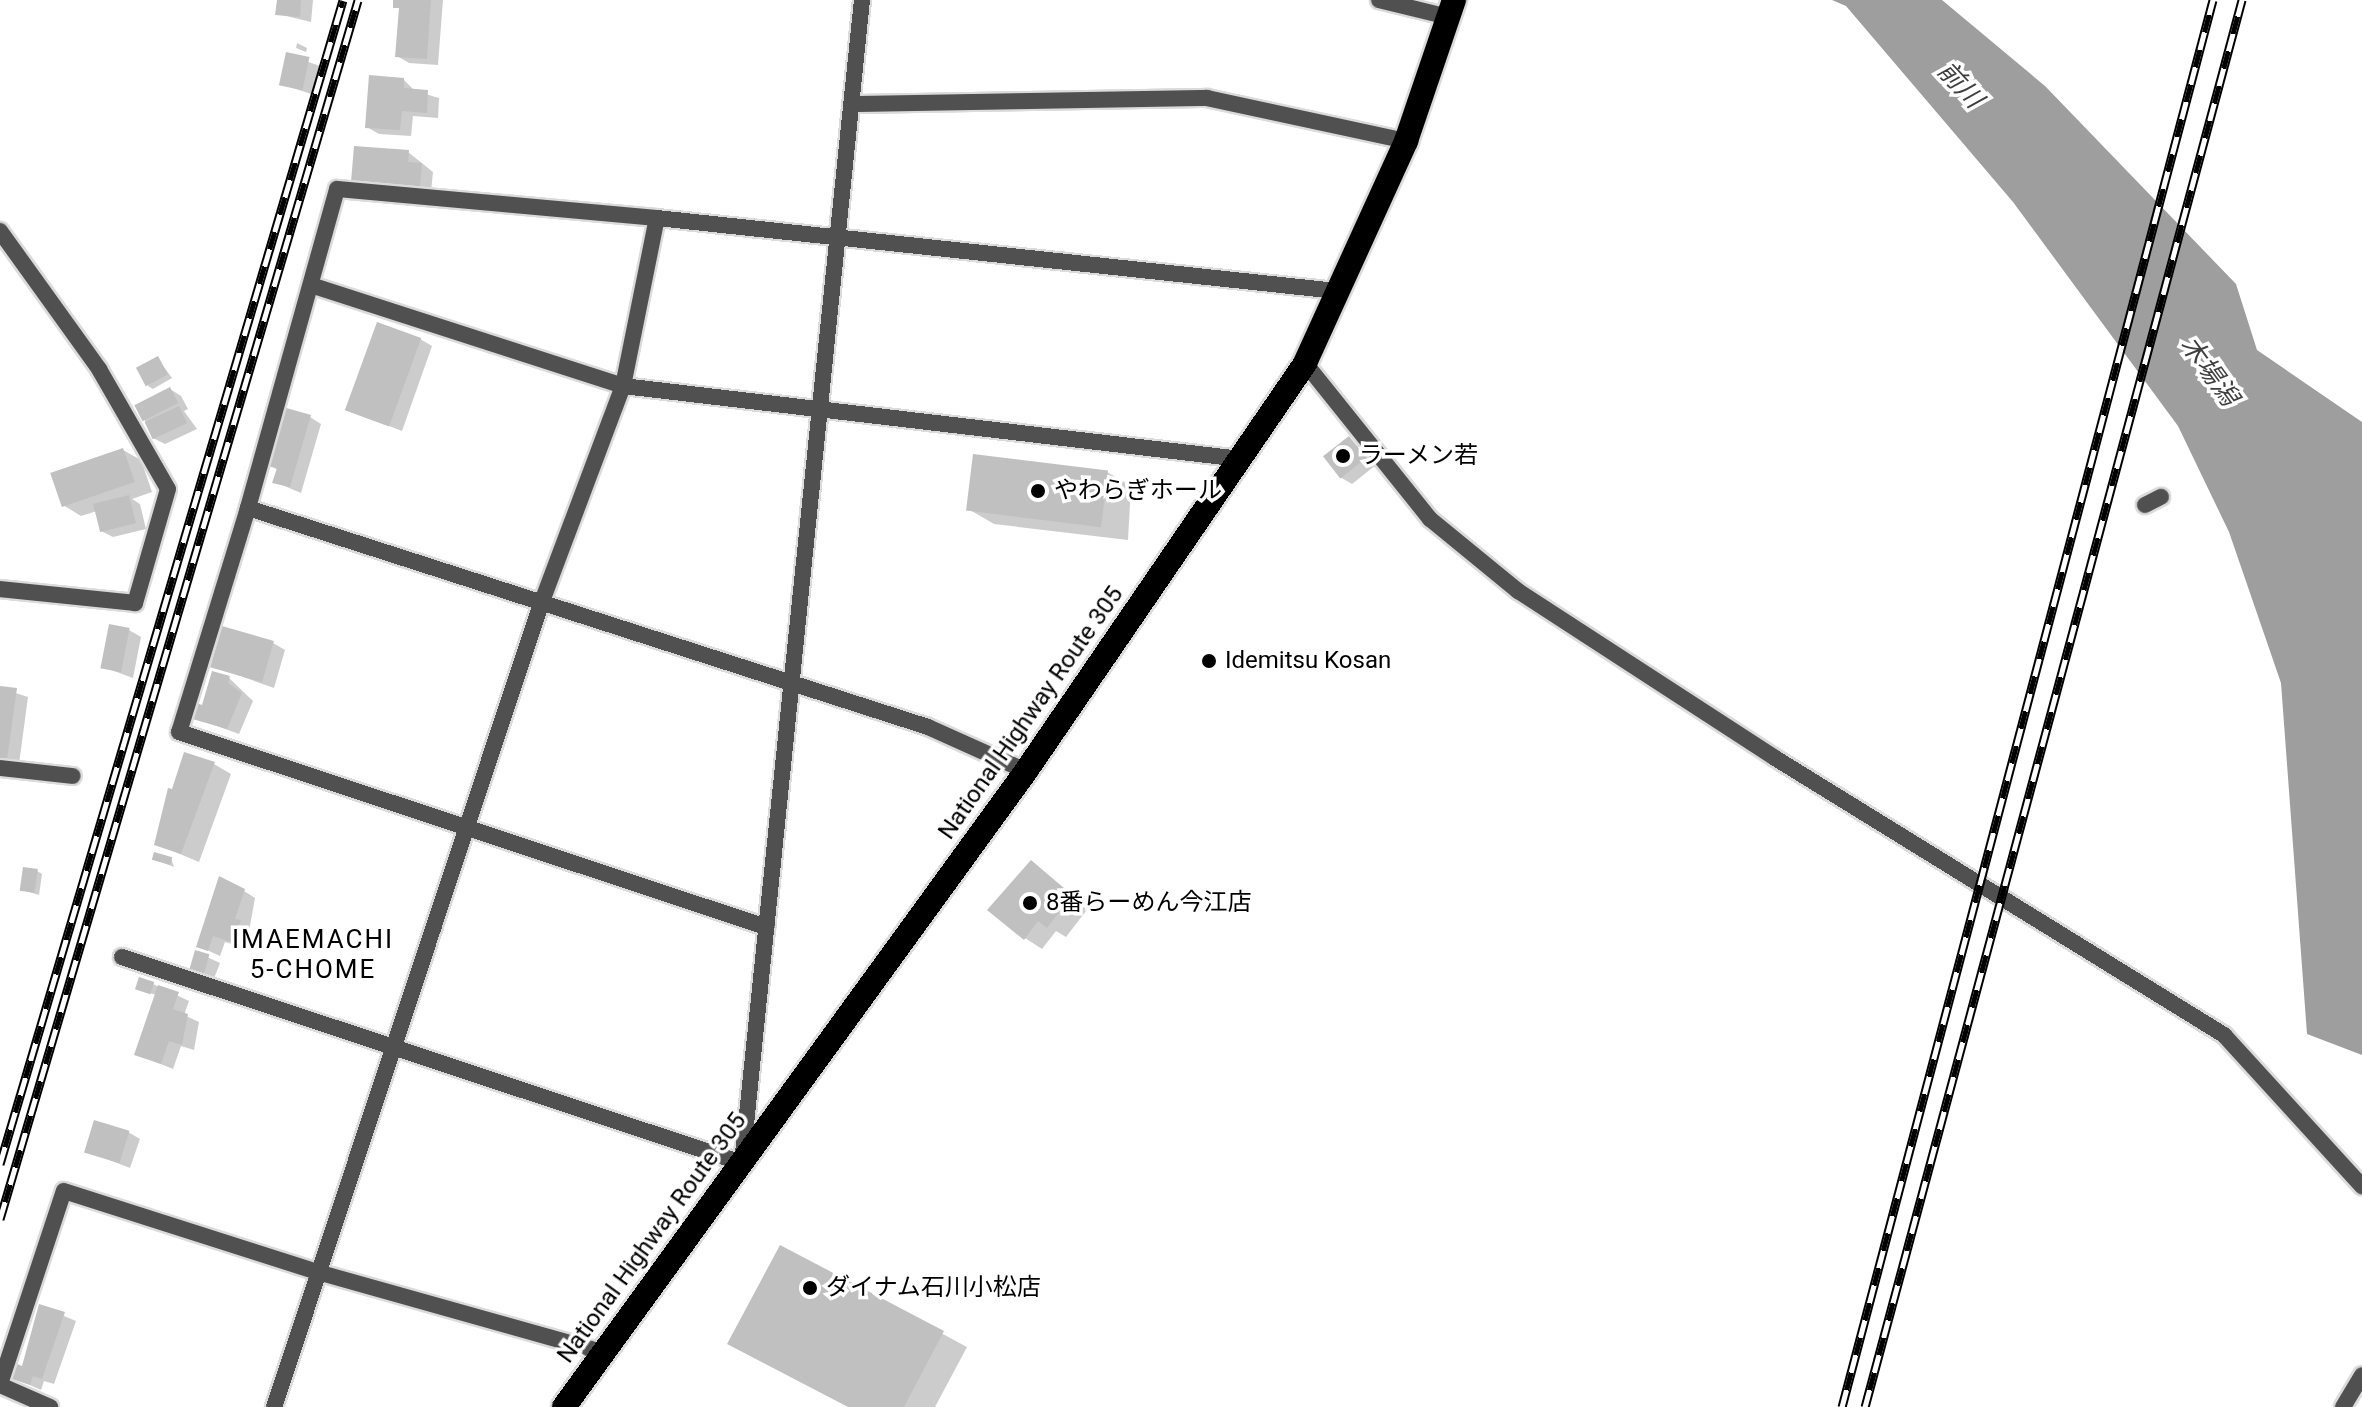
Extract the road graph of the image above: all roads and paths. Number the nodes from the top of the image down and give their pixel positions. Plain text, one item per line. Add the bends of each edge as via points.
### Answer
1 (862, 0) edge
2 (1379, 0) edge
3 (1451, 9) edge
4 (852, 104) junction
5 (1406, 141) junction
6 (657, 218) junction
7 (0, 231) edge
8 (838, 236) junction
9 (311, 285) junction
10 (1337, 291) junction
11 (1305, 363) junction
12 (623, 386) junction
13 (819, 410) junction
14 (1241, 459) junction
15 (2161, 497) dead end
16 (2145, 505) dead end
17 (248, 508) junction
18 (0, 589) edge
19 (541, 604) junction
20 (790, 686) junction
21 (0, 768) edge
22 (1026, 771) junction
23 (73, 776) dead end
24 (471, 826) junction
25 (766, 927) junction
26 (122, 957) dead end
27 (394, 1049) junction
28 (742, 1163) junction
29 (2362, 1186) edge
30 (321, 1273) junction
31 (605, 1353) junction
32 (2362, 1375) edge
33 (0, 1385) edge
34 (50, 1407) edge
35 (274, 1407) edge
36 (564, 1407) edge
37 (2343, 1407) edge

1 - 4 street
2 - 3 street
3 - 5 highway, National Highway Route 305
4 - 5 street via 1207,98
4 - 8 street
5 - 10 highway, National Highway Route 305
6 - 8 street
6 - 9 street via 337,189
6 - 12 street
7 - 18 street via 99,369 168,489 135,603
8 - 10 street
8 - 13 street
9 - 12 street
9 - 17 street
10 - 11 highway, National Highway Route 305
11 - 14 highway, National Highway Route 305
11 - 29 street via 1430,519 1518,591 1775,758 2224,1035
12 - 13 street
12 - 19 street
13 - 14 street
13 - 20 street
14 - 22 highway, National Highway Route 305
15 - 16 street
17 - 19 street
17 - 24 street via 179,732
19 - 20 street
19 - 24 street
20 - 22 street via 928,727
20 - 25 street
21 - 23 street
22 - 28 highway, National Highway Route 305
24 - 25 street
24 - 27 street
25 - 28 street
26 - 27 street
27 - 28 street
27 - 30 street
28 - 31 highway, National Highway Route 305
30 - 31 street
30 - 33 street via 64,1191
30 - 35 street
31 - 36 highway, National Highway Route 305
32 - 37 street
33 - 34 street

